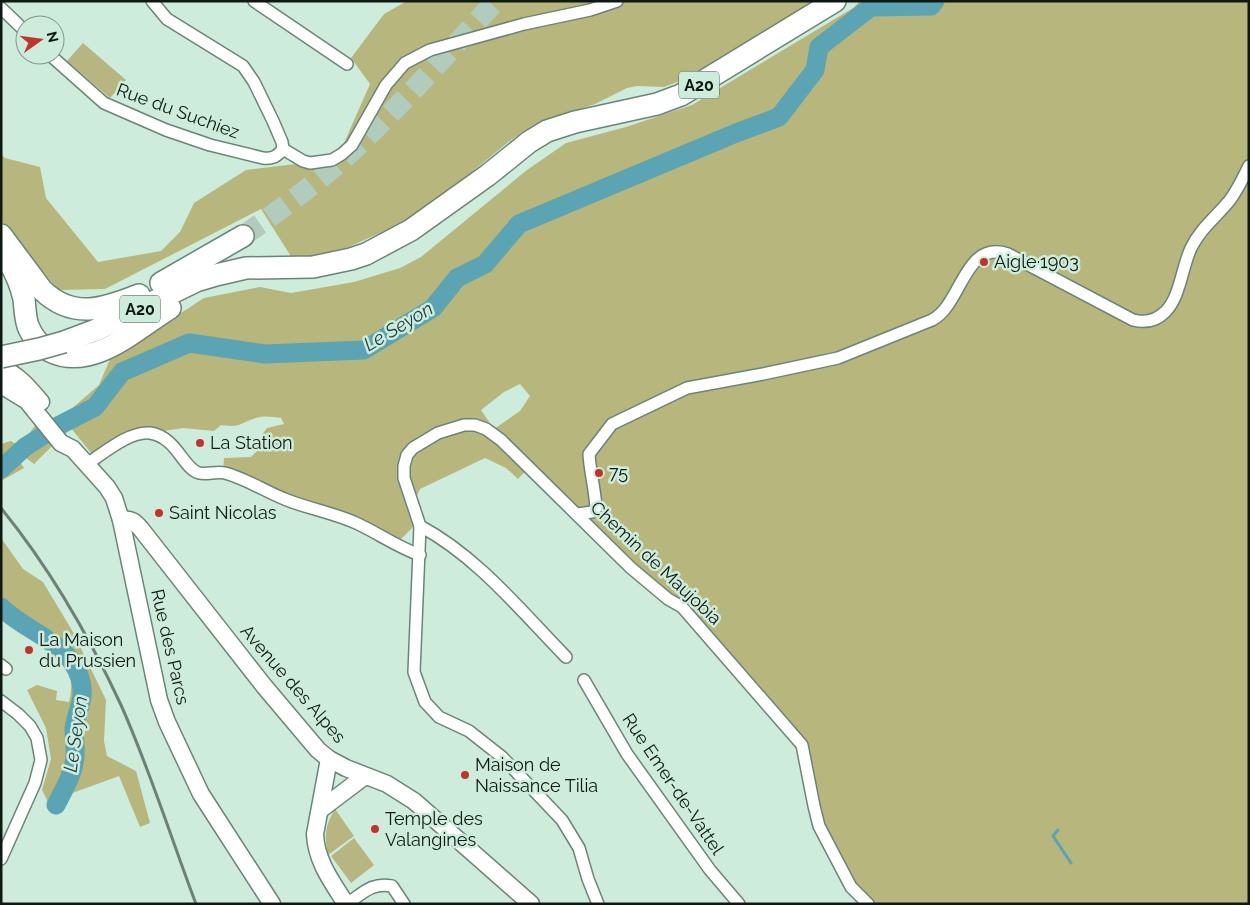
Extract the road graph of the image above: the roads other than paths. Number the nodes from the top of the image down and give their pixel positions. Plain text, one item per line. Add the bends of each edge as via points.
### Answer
1 (254, 1) edge
2 (617, 1) edge
3 (835, 1) edge
4 (151, 3) edge
5 (1, 8) edge
6 (15, 21) edge
7 (347, 64) dead end
8 (61, 65) edge
9 (283, 149) junction
10 (1249, 166) edge
11 (488, 175) junction
12 (1, 236) edge
13 (243, 236) tunnel mouth
14 (1, 251) edge
15 (139, 295) junction
16 (62, 337) junction
17 (1, 346) edge
18 (1, 357) edge
19 (1, 368) edge
20 (1, 385) edge
21 (49, 420) junction
22 (87, 464) junction
23 (578, 514) junction
24 (121, 520) junction
25 (420, 526) junction
26 (420, 555) junction
27 (566, 657) dead end
28 (584, 680) dead end
29 (1, 701) edge
30 (329, 759) junction
31 (365, 776) junction
32 (320, 810) junction
33 (1, 858) edge
34 (272, 904) edge
35 (346, 904) edge
36 (404, 904) edge
37 (531, 904) edge
38 (598, 904) edge
39 (739, 904) edge
40 (868, 904) edge

1 - 7 street
2 - 9 street via 430,50 405,63 386,85 352,145 342,154 332,160 310,162
3 - 11 highway, A20 via 681,95 547,131
4 - 9 street via 167,19 243,66 270,113
5 - 6 street
8 - 9 street, Rue du Suchiez via 104,103 166,130 263,158 274,157
10 - 23 street via 1230,199 1197,238 1172,303 1156,319 1133,320 1008,254 989,252 974,262 939,317 838,358 687,388 612,424 589,454 596,508 592,512
11 - 14 highway via 451,215 395,254 323,277 244,280 216,286 178,302 113,345 82,357 55,354 33,336 20,285
11 - 16 highway, A20 via 411,230 351,260 313,267 230,270 196,282 120,319
12 - 15 highway via 42,290 67,306 103,308
13 - 15 highway, A20
15 - 16 highway, A20
16 - 17 highway, A20
16 - 18 highway, A20, bridge via 39,349
19 - 21 main road, Rue des Parcs via 12,372 24,384
20 - 21 main road, Rue des Parcs via 27,400
21 - 22 main road, Rue des Parcs via 70,438 73,448
22 - 24 main road, Rue des Parcs via 114,498
22 - 26 street via 130,436 151,433 174,446 200,474 223,472 254,483 286,500 355,522 404,550
23 - 25 street, Chemin de Maujobia via 501,440 486,429 464,425 438,433 407,455 404,478
23 - 40 street, Chemin de Maujobia via 631,568 682,607 802,745 819,826 851,887
24 - 30 main road, Avenue des Alpes via 129,519 141,529 264,686
24 - 34 main road, Rue des Parcs via 157,691 167,722 201,794
25 - 26 street, Chemin de Maujobia
25 - 27 street via 439,536 497,585
26 - 38 street, Chemin de Maujobia via 414,672 425,702 439,717 469,730 502,757 562,820 579,848
28 - 39 street, Rue Emer-de-Vattel via 627,754 710,870
29 - 33 street via 30,726 37,738 41,760 35,783
30 - 31 main road, Avenue des Alpes
30 - 32 main road
31 - 32 main road
31 - 37 main road, Avenue des Alpes via 387,784 414,802
32 - 35 main road via 315,845 324,869
35 - 36 street via 381,884 392,886

